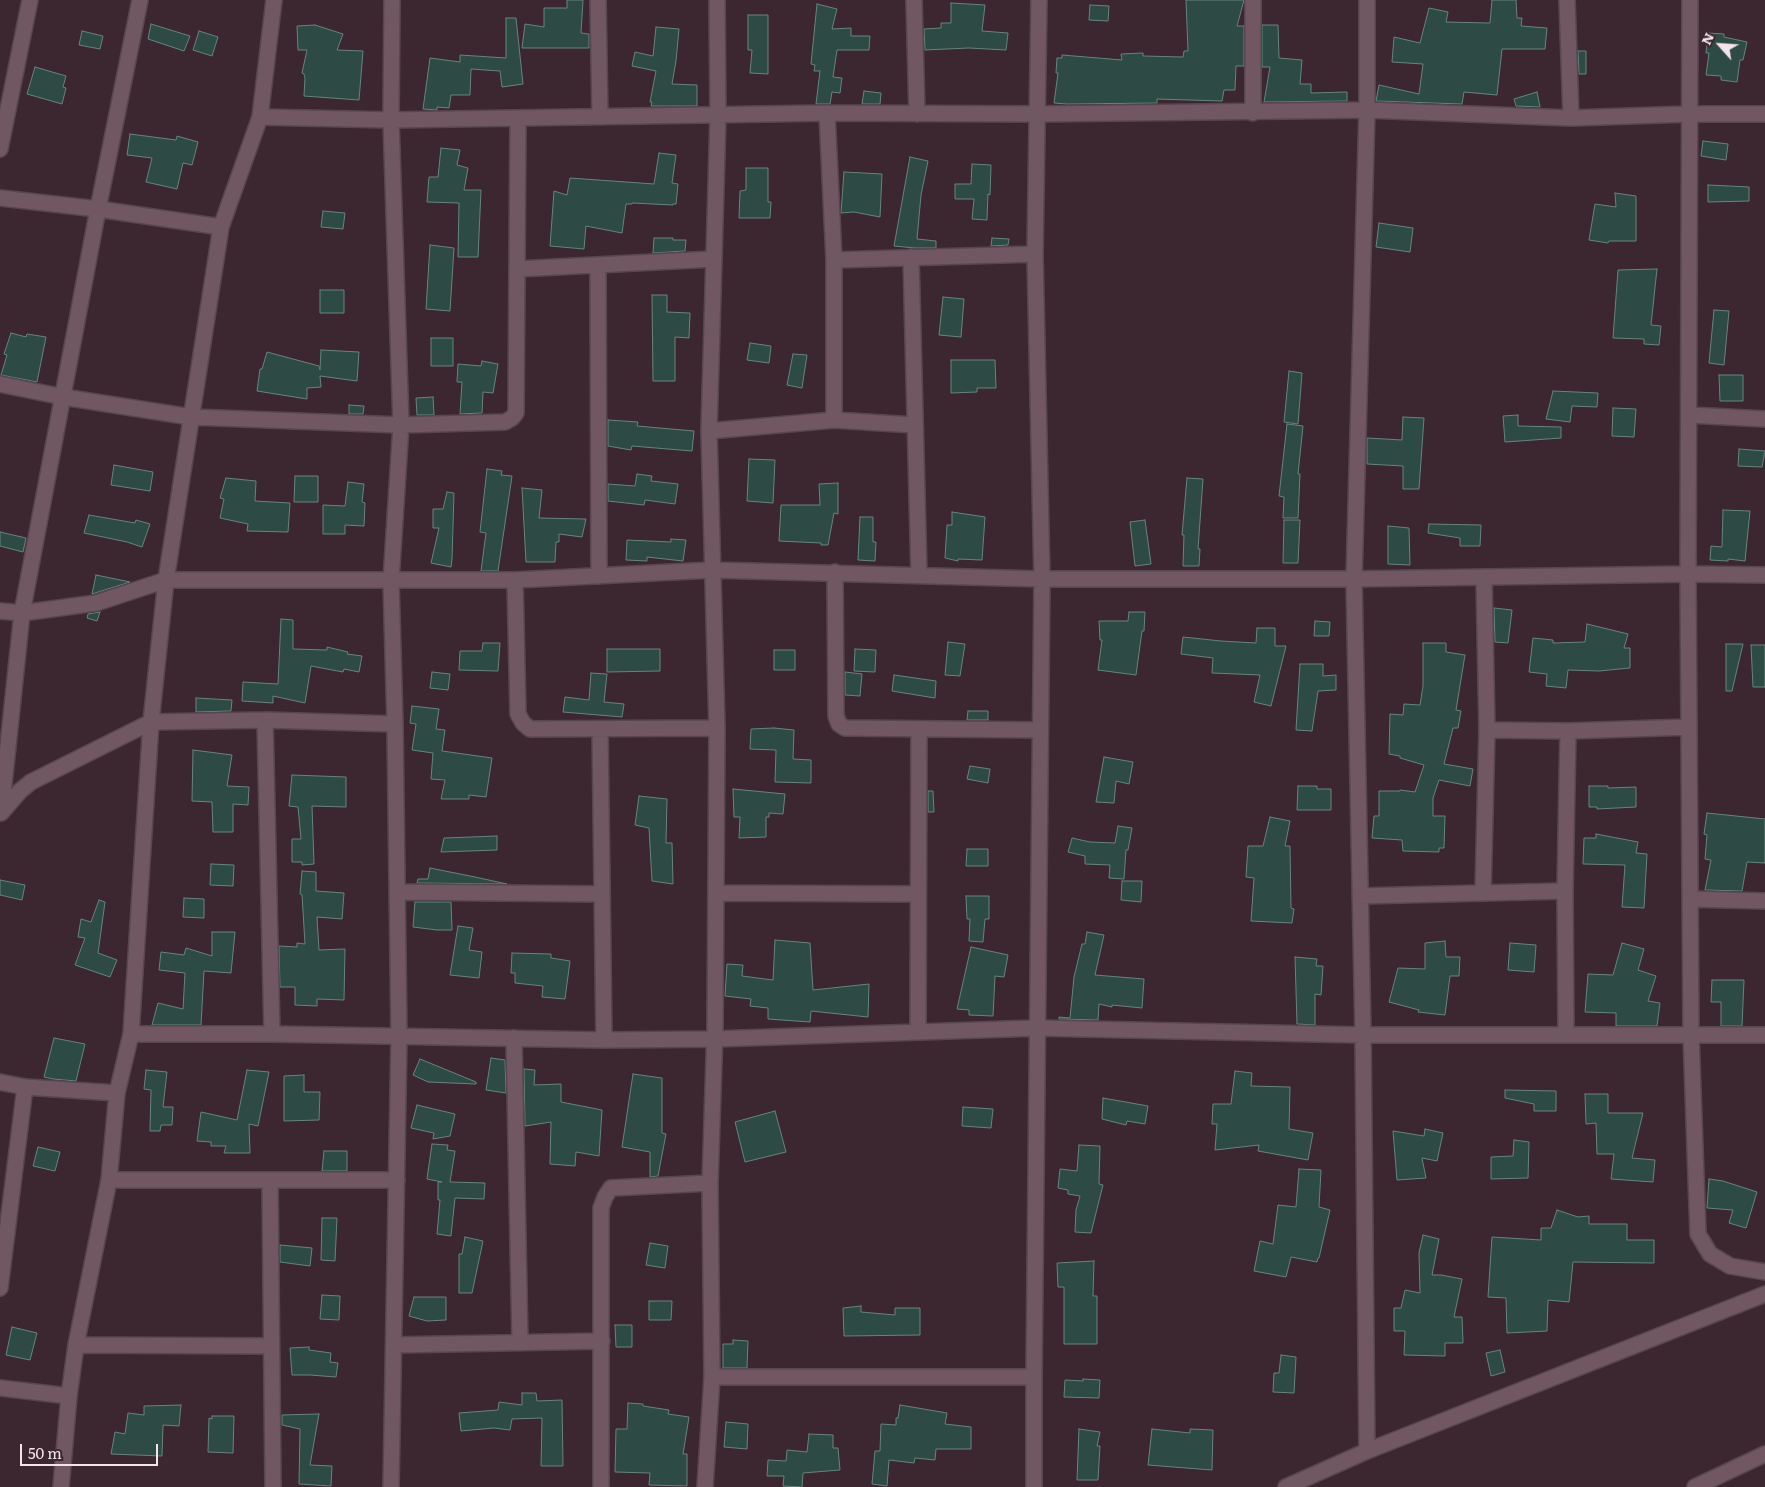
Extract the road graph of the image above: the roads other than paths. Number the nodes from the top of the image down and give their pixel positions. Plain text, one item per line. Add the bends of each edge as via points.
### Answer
1 (30, 0) edge
2 (140, 0) edge
3 (274, 0) edge
4 (392, 0) edge
5 (598, 0) edge
6 (717, 0) edge
7 (914, 0) edge
8 (1039, 0) edge
9 (1253, 0) edge
10 (1367, 0) edge
11 (1567, 0) edge
12 (1690, 0) edge
13 (1367, 110) junction
14 (1253, 113) junction
15 (827, 114) junction
16 (917, 114) junction
17 (1037, 114) junction
18 (1689, 114) junction
19 (1765, 114) edge
20 (718, 116) junction
21 (260, 117) junction
22 (600, 117) junction
23 (518, 118) junction
24 (1571, 118) junction
25 (391, 120) junction
26 (0, 149) edge
27 (0, 198) edge
28 (98, 209) junction
29 (221, 227) junction
30 (1035, 254) junction
31 (911, 257) junction
32 (714, 259) junction
33 (834, 260) junction
34 (598, 265) junction
35 (517, 269) junction
36 (0, 384) edge
37 (63, 397) junction
38 (1688, 415) junction
39 (192, 417) junction
40 (1765, 419) edge
41 (834, 420) junction
42 (401, 425) junction
43 (914, 425) junction
44 (708, 431) junction
45 (712, 570) junction
46 (835, 572) junction
47 (1688, 574) junction
48 (919, 575) junction
49 (1765, 575) edge
50 (599, 576) junction
51 (1484, 577) junction
52 (1354, 578) junction
53 (1042, 579) junction
54 (166, 580) junction
55 (515, 580) junction
56 (391, 581) junction
57 (0, 611) edge
58 (22, 613) junction
59 (265, 720) junction
60 (151, 722) junction
61 (395, 724) junction
62 (1689, 727) junction
63 (717, 728) junction
64 (600, 729) junction
65 (919, 729) junction
66 (1040, 730) junction
67 (1487, 730) junction
68 (1568, 731) junction
69 (1, 814) edge
70 (1565, 891) junction
71 (397, 892) junction
72 (716, 893) junction
73 (1483, 893) junction
74 (602, 894) junction
75 (918, 894) junction
76 (1360, 896) junction
77 (1690, 899) junction
78 (1765, 901) edge
79 (1037, 1028) junction
80 (918, 1032) junction
81 (131, 1034) junction
82 (272, 1034) junction
83 (1566, 1034) junction
84 (1691, 1034) junction
85 (1363, 1035) junction
86 (1765, 1035) edge
87 (399, 1037) junction
88 (514, 1038) junction
89 (714, 1039) junction
90 (604, 1040) junction
91 (0, 1082) edge
92 (26, 1087) junction
93 (117, 1093) junction
94 (110, 1180) junction
95 (270, 1180) junction
96 (396, 1180) junction
97 (710, 1183) junction
98 (2, 1258) edge
99 (1765, 1272) edge
100 (0, 1288) edge
101 (1765, 1294) edge
102 (602, 1341) junction
103 (520, 1343) junction
104 (76, 1345) junction
105 (394, 1345) junction
106 (271, 1346) junction
107 (712, 1377) junction
108 (1034, 1377) junction
109 (0, 1388) edge
110 (69, 1396) junction
111 (1367, 1451) junction
112 (1765, 1454) edge
113 (61, 1487) edge
114 (273, 1487) edge
115 (390, 1487) edge
116 (601, 1487) edge
117 (705, 1487) edge
118 (1034, 1487) edge
119 (1286, 1487) edge
120 (1694, 1487) edge

1 - 26 street
2 - 28 street
3 - 21 street
4 - 25 street
5 - 22 street
6 - 20 street
7 - 16 street
8 - 17 street
9 - 14 street
10 - 13 street
11 - 24 street
12 - 18 street
13 - 14 street
13 - 24 street
13 - 52 street
14 - 17 street
15 - 16 street
15 - 20 street
15 - 33 street
16 - 17 street
17 - 30 street
18 - 19 street
18 - 24 street
18 - 38 street
20 - 22 street
20 - 32 street
21 - 25 street
21 - 29 street
22 - 23 street
23 - 25 street
23 - 35 street
25 - 42 street
27 - 28 street
28 - 29 street
28 - 37 street
29 - 39 street
30 - 31 street
30 - 53 street
31 - 33 street
31 - 43 street
32 - 34 street
32 - 44 street
33 - 41 street
34 - 35 street
34 - 50 street
35 - 42 street via 516,413 505,422
36 - 37 street
37 - 39 street
37 - 58 street
38 - 40 street
38 - 47 street
39 - 42 street
39 - 54 street
41 - 43 street
41 - 44 street
42 - 56 street
43 - 48 street
44 - 45 street
45 - 46 street
45 - 50 street
45 - 63 street
46 - 48 street
46 - 65 street via 836,716 839,724 845,728
47 - 49 street
47 - 51 street
47 - 62 street
48 - 53 street
50 - 55 street
51 - 52 street
51 - 67 street
52 - 53 street
52 - 76 street
53 - 66 street
54 - 56 street
54 - 58 street via 96,603
54 - 60 street
55 - 56 street
55 - 64 street via 518,714 523,723 530,729
56 - 61 street
57 - 58 street
58 - 69 street
59 - 60 street
59 - 61 street
59 - 82 street
60 - 69 street via 31,782
60 - 81 street
61 - 71 street
62 - 68 street
62 - 77 street
63 - 64 street
63 - 72 street
64 - 74 street
65 - 66 street
65 - 75 street
66 - 79 street
67 - 68 street
67 - 73 street
68 - 70 street
70 - 73 street
70 - 83 street
71 - 74 street
71 - 87 street
72 - 75 street
72 - 89 street
73 - 76 street
74 - 90 street
75 - 80 street
76 - 85 street
77 - 78 street
77 - 84 street
79 - 80 street
79 - 85 street
79 - 108 street
80 - 89 street
81 - 82 street
81 - 93 street
82 - 87 street
83 - 84 street
83 - 85 street
84 - 86 street
84 - 99 street via 1698,1234 1710,1254 1730,1266
85 - 111 street
87 - 88 street
87 - 96 street
88 - 90 street
88 - 103 street
89 - 90 street
89 - 97 street
91 - 92 street
92 - 93 street
92 - 98 street
93 - 94 street
94 - 95 street
94 - 104 street
95 - 96 street
95 - 106 street
96 - 105 street
97 - 102 street via 611,1188 601,1208
97 - 107 street
98 - 100 street
101 - 111 street
102 - 103 street
102 - 116 street
103 - 105 street
104 - 106 street
104 - 110 street
105 - 115 street
106 - 114 street
107 - 108 street
107 - 117 street
108 - 118 street
109 - 110 street
110 - 113 street
111 - 119 street
112 - 120 street

